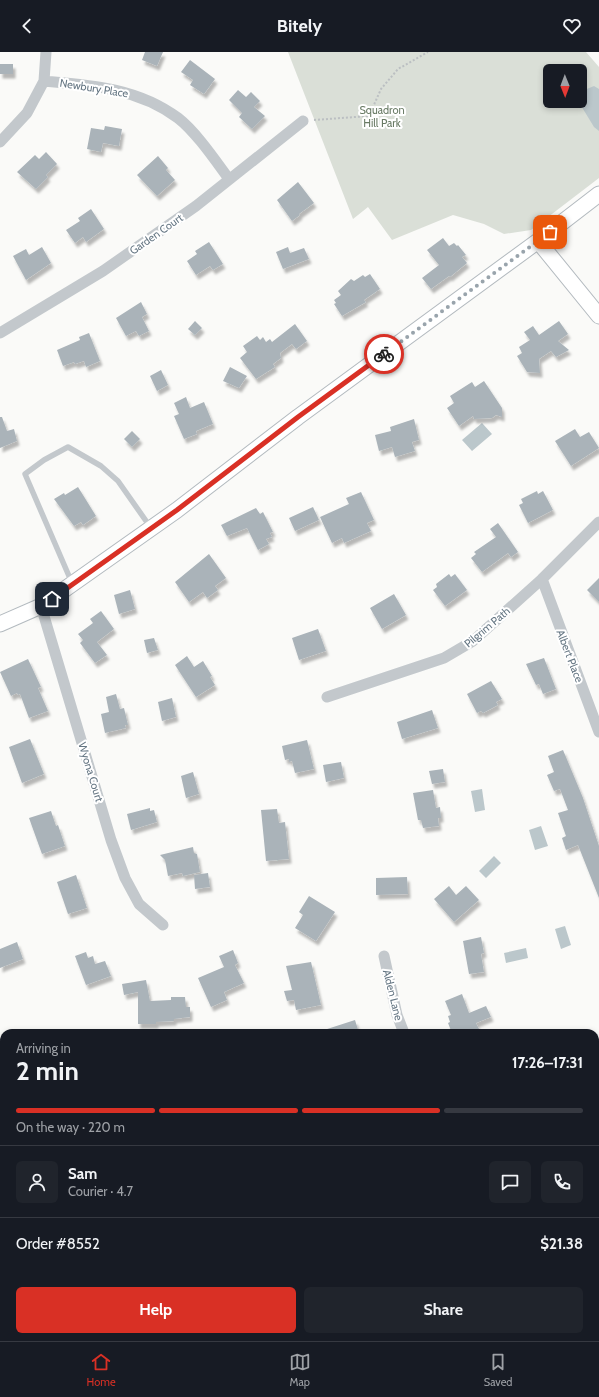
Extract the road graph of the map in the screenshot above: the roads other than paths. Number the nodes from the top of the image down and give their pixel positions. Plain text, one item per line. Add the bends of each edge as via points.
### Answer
1 (46, 52) edge
2 (44, 81) junction
3 (303, 121) road end
4 (0, 142) edge
5 (229, 179) junction
6 (599, 194) edge
7 (538, 242) junction
8 (599, 316) edge
9 (0, 333) edge
10 (599, 522) edge
11 (151, 528) junction
12 (542, 579) junction
13 (72, 584) junction
14 (41, 606) junction
15 (0, 624) edge
16 (327, 697) dead end
17 (599, 732) edge
18 (163, 924) dead end
19 (384, 956) dead end
20 (402, 1029) edge

1 - 2 street
2 - 4 street via 26,113
2 - 5 street, Newbury Place via 121,91 151,100 179,119 206,148
3 - 5 street, Garden Court
5 - 9 street, Garden Court via 196,206 104,271
6 - 7 main road
7 - 8 main road
7 - 11 main road
10 - 12 street, Pilgrim Path
11 - 13 main road
11 - 13 lane via 118,481 101,466 68,447 44,460 25,474
12 - 16 street, Pilgrim Path via 473,641 444,658
12 - 17 street, Albert Place
13 - 14 main road
14 - 15 main road
14 - 18 street, Wyona Court via 111,840 125,878 139,904
19 - 20 street, Alden Lane

